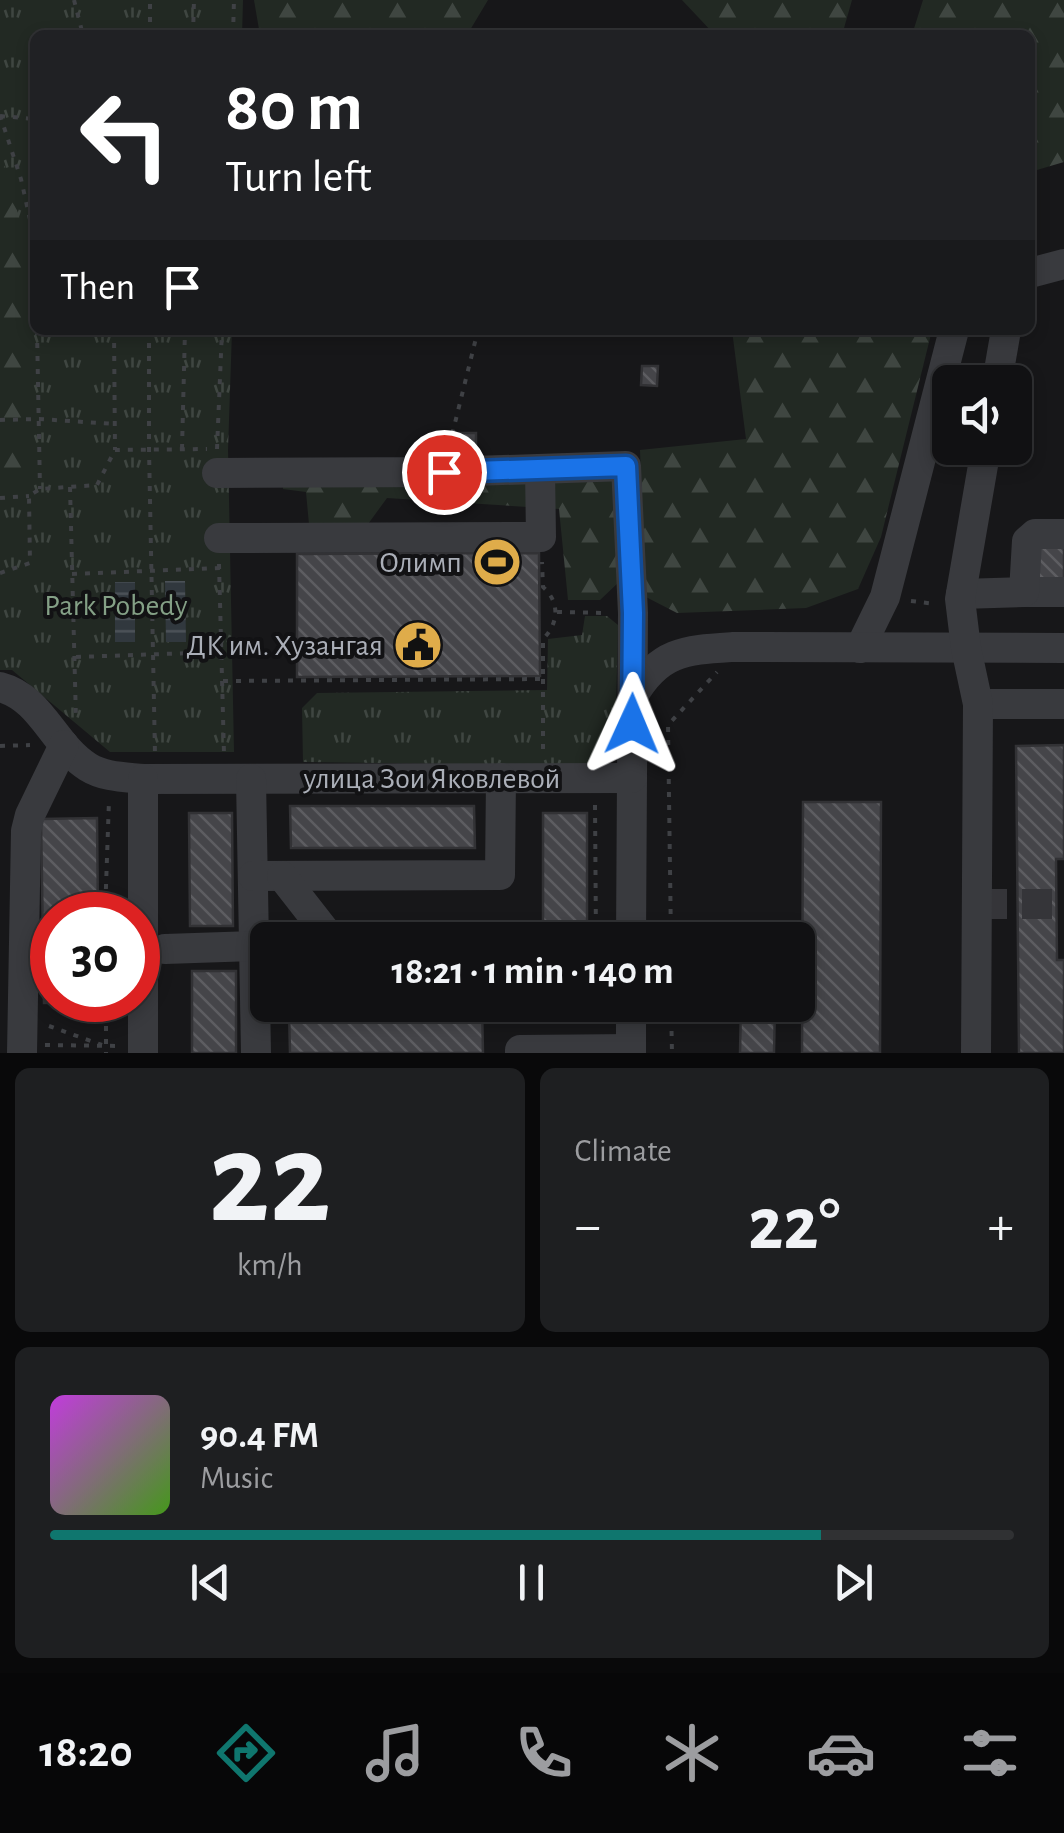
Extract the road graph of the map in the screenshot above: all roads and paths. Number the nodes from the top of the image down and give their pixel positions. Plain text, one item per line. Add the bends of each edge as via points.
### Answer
1 (74, 0) edge
2 (150, 0) edge
3 (194, 0) edge
4 (234, 0) edge
5 (82, 30) edge
6 (150, 30) edge
7 (193, 30) edge
8 (233, 30) edge
9 (0, 116) edge
10 (30, 119) edge
11 (30, 220) edge
12 (37, 335) edge
13 (114, 335) edge
14 (149, 335) edge
15 (185, 335) edge
16 (222, 335) edge
17 (477, 335) edge
18 (953, 335) edge
19 (1005, 335) edge
20 (1000, 365) edge
21 (39, 419) junction
22 (0, 420) edge
23 (115, 424) junction
24 (149, 449) junction
25 (182, 449) junction
26 (115, 450) junction
27 (217, 461) junction
28 (983, 465) edge
29 (540, 470) junction
30 (444, 472) junction
31 (70, 486) junction
32 (40, 489) junction
33 (28, 496) junction
34 (0, 498) edge
35 (1064, 534) edge
36 (541, 537) junction
37 (219, 553) junction
38 (151, 571) junction
39 (0, 572) edge
40 (72, 574) junction
41 (1024, 592) junction
42 (1064, 592) edge
43 (960, 594) junction
44 (556, 612) junction
45 (633, 613) junction
46 (733, 647) junction
47 (860, 648) junction
48 (966, 648) junction
49 (1064, 648) edge
50 (222, 652) junction
51 (153, 655) junction
52 (74, 657) junction
53 (542, 678) junction
54 (222, 682) junction
55 (0, 687) edge
56 (633, 696) junction
57 (978, 704) junction
58 (1064, 704) edge
59 (70, 740) junction
60 (169, 755) dead end
61 (210, 755) dead end
62 (544, 769) dead end
63 (110, 776) junction
64 (501, 778) junction
65 (632, 778) junction
66 (251, 779) junction
67 (142, 780) junction
68 (595, 796) dead end
69 (267, 876) junction
70 (106, 892) edge
71 (258, 922) edge
72 (314, 922) edge
73 (596, 922) edge
74 (631, 922) edge
75 (670, 922) edge
76 (250, 946) edge
77 (164, 949) dead end
78 (106, 1022) edge
79 (255, 1022) edge
80 (631, 1022) edge
81 (671, 1022) edge
82 (23, 1038) edge
83 (106, 1050) edge
84 (631, 1051) edge
85 (143, 1053) edge
86 (256, 1053) edge
87 (520, 1053) edge
88 (672, 1053) edge
89 (976, 1053) edge

1 - 5 path
2 - 6 path
3 - 7 path
4 - 8 path
9 - 10 path
9 - 11 path
12 - 21 path
13 - 23 path
14 - 24 path
15 - 25 path
16 - 27 path
17 - 30 path
18 - 47 street via 885,596
19 - 20 street
21 - 22 path
21 - 23 path
21 - 32 path
23 - 26 path
24 - 25 path
24 - 26 path
24 - 38 path
25 - 27 path
26 - 31 path via 97,484
27 - 30 street
28 - 43 street
29 - 30 street
29 - 36 street
29 - 45 street via 626,466
31 - 32 path
31 - 40 path
32 - 33 path
33 - 34 path
33 - 39 path via 30,563
35 - 41 street via 1035,534 1027,541
36 - 37 street
36 - 44 path via 542,588 552,595
37 - 38 path
37 - 50 path
38 - 40 path
38 - 51 path
40 - 52 path
41 - 42 street
41 - 43 street
43 - 48 street
44 - 45 path
44 - 53 path via 543,639
45 - 56 street
46 - 47 street
46 - 56 street via 670,656
46 - 75 path via 668,725
47 - 48 street
48 - 49 street
48 - 57 street
50 - 51 path
50 - 54 path
51 - 52 path
51 - 60 path via 154,755
52 - 59 path
53 - 54 path
53 - 62 path
54 - 61 path via 224,755
55 - 59 street, улица Зои Яковлевой via 30,702
56 - 65 street
57 - 58 street
57 - 89 street
59 - 63 street, улица Зои Яковлевой via 77,758
59 - 82 street via 26,831
63 - 67 street, улица Зои Яковлевой
63 - 70 path
64 - 65 street, улица Зои Яковлевой
64 - 66 street, улица Зои Яковлевой
64 - 69 street via 500,875
65 - 74 street
66 - 67 street, улица Зои Яковлевой
66 - 69 street
67 - 85 street
68 - 73 path
69 - 71 street
69 - 72 street
76 - 77 street
78 - 83 path
79 - 86 street
80 - 84 street
81 - 88 path
82 - 83 path
82 - 83 path
84 - 87 street

